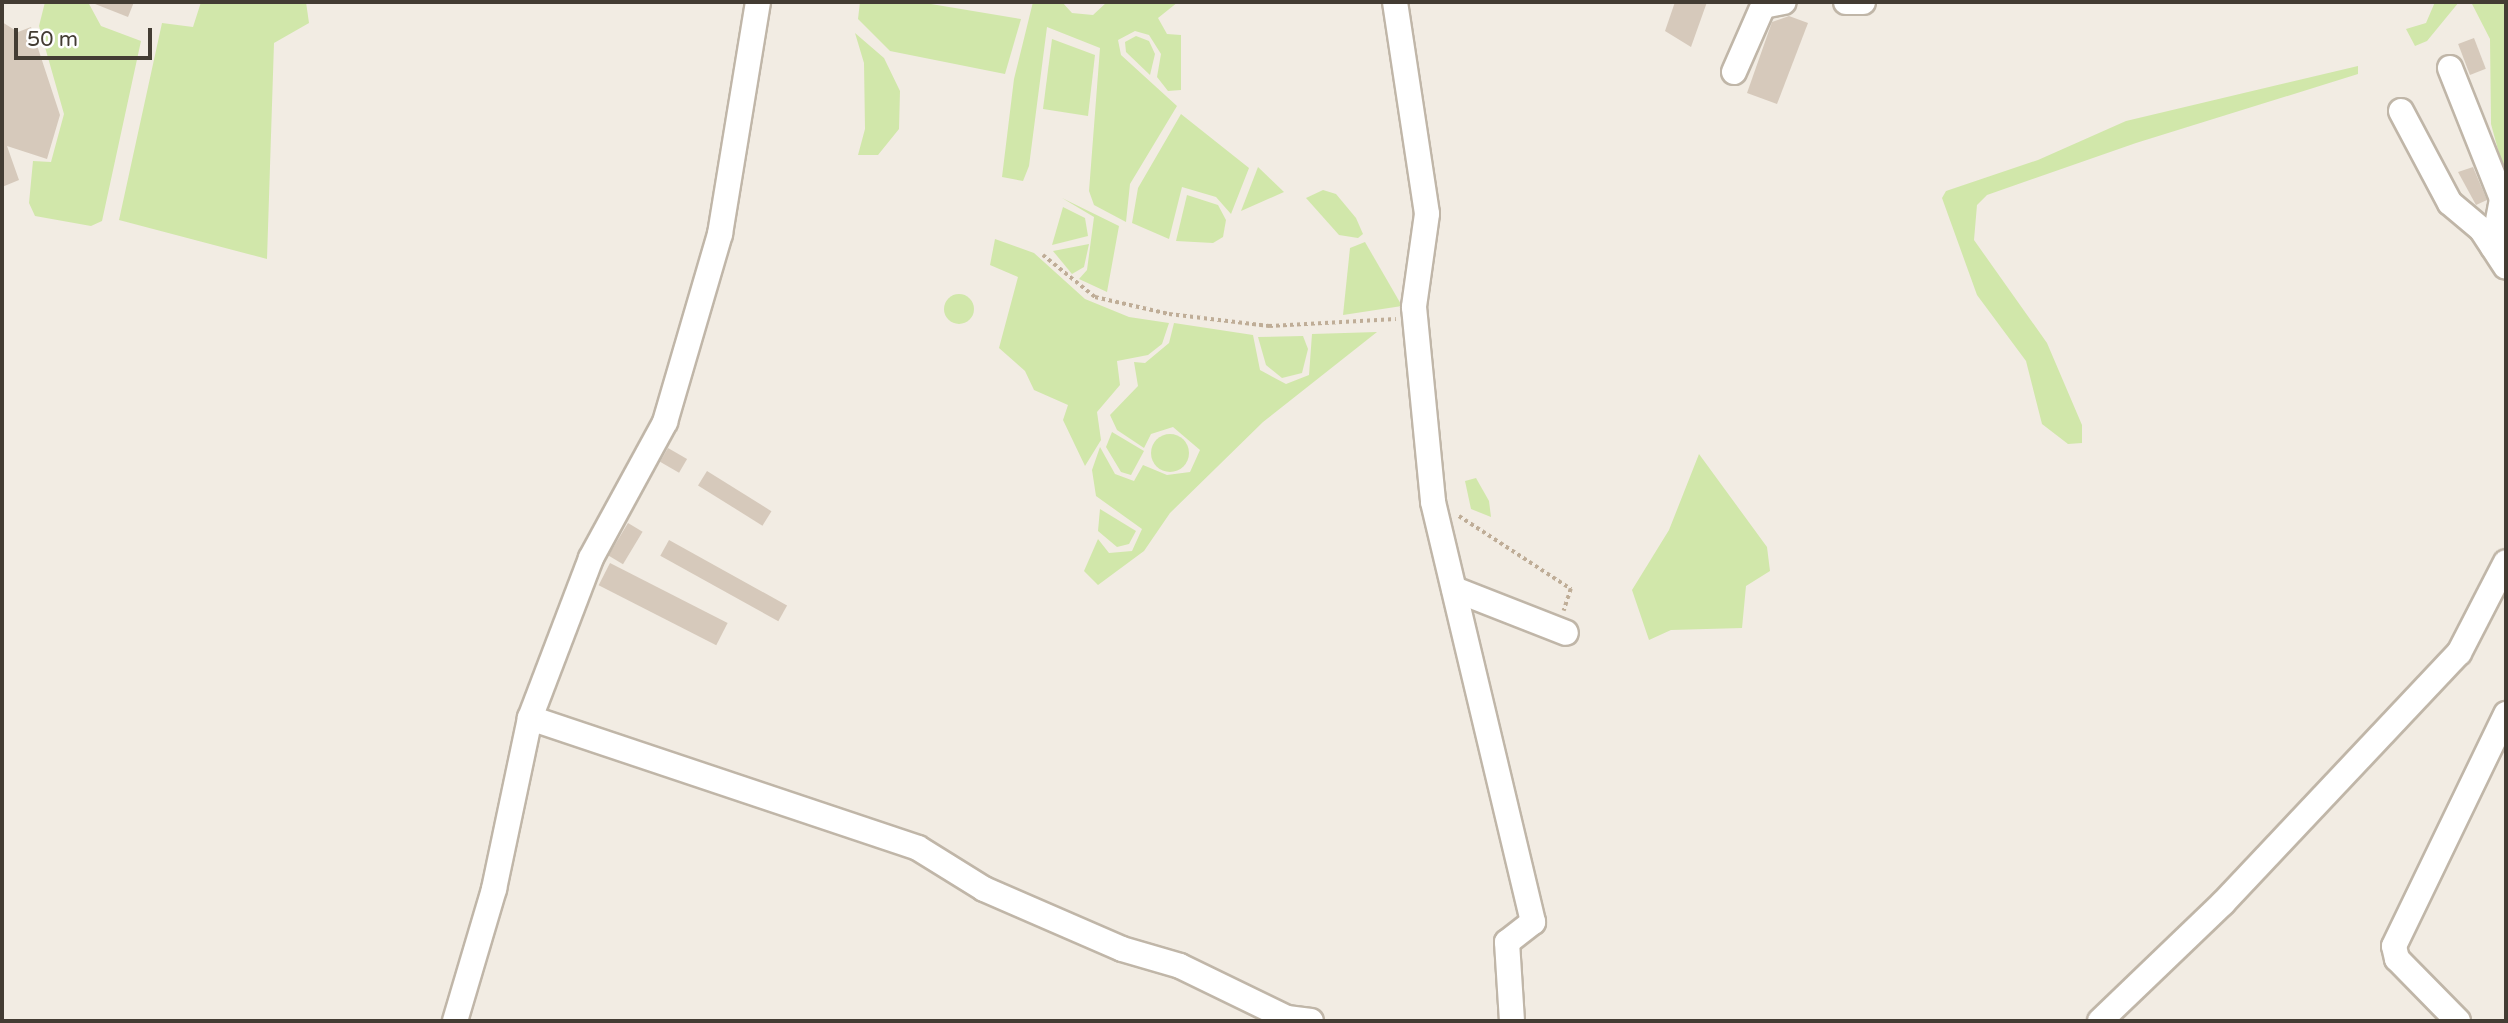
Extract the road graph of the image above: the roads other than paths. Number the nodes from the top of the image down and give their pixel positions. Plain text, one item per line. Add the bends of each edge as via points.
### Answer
1 (758, 2) edge
2 (1395, 2) edge
3 (1784, 2) edge
4 (1846, 2) edge
5 (1863, 2) edge
6 (2450, 68) dead end
7 (1734, 72) dead end
8 (2401, 111) dead end
9 (2499, 257) edge
10 (2506, 562) edge
11 (1454, 589) junction
12 (2500, 595) edge
13 (1562, 632) road end
14 (2506, 714) edge
15 (530, 718) junction
16 (455, 1021) edge
17 (1311, 1021) edge
18 (1512, 1021) edge
19 (2100, 1021) edge
20 (2458, 1021) edge

1 - 15 street via 720,234 665,422 591,558
2 - 11 street via 1427,214 1416,317 1433,502
3 - 7 street via 1763,6
4 - 5 street
6 - 9 street via 2502,199
8 - 9 street via 2450,203
10 - 12 street
11 - 13 street
11 - 18 street via 1534,922 1507,942
12 - 19 street via 2459,653 2223,903
14 - 20 street via 2394,946 2397,959
15 - 16 street via 494,889
15 - 17 street via 918,848 984,889 1122,949 1180,966 1287,1018

